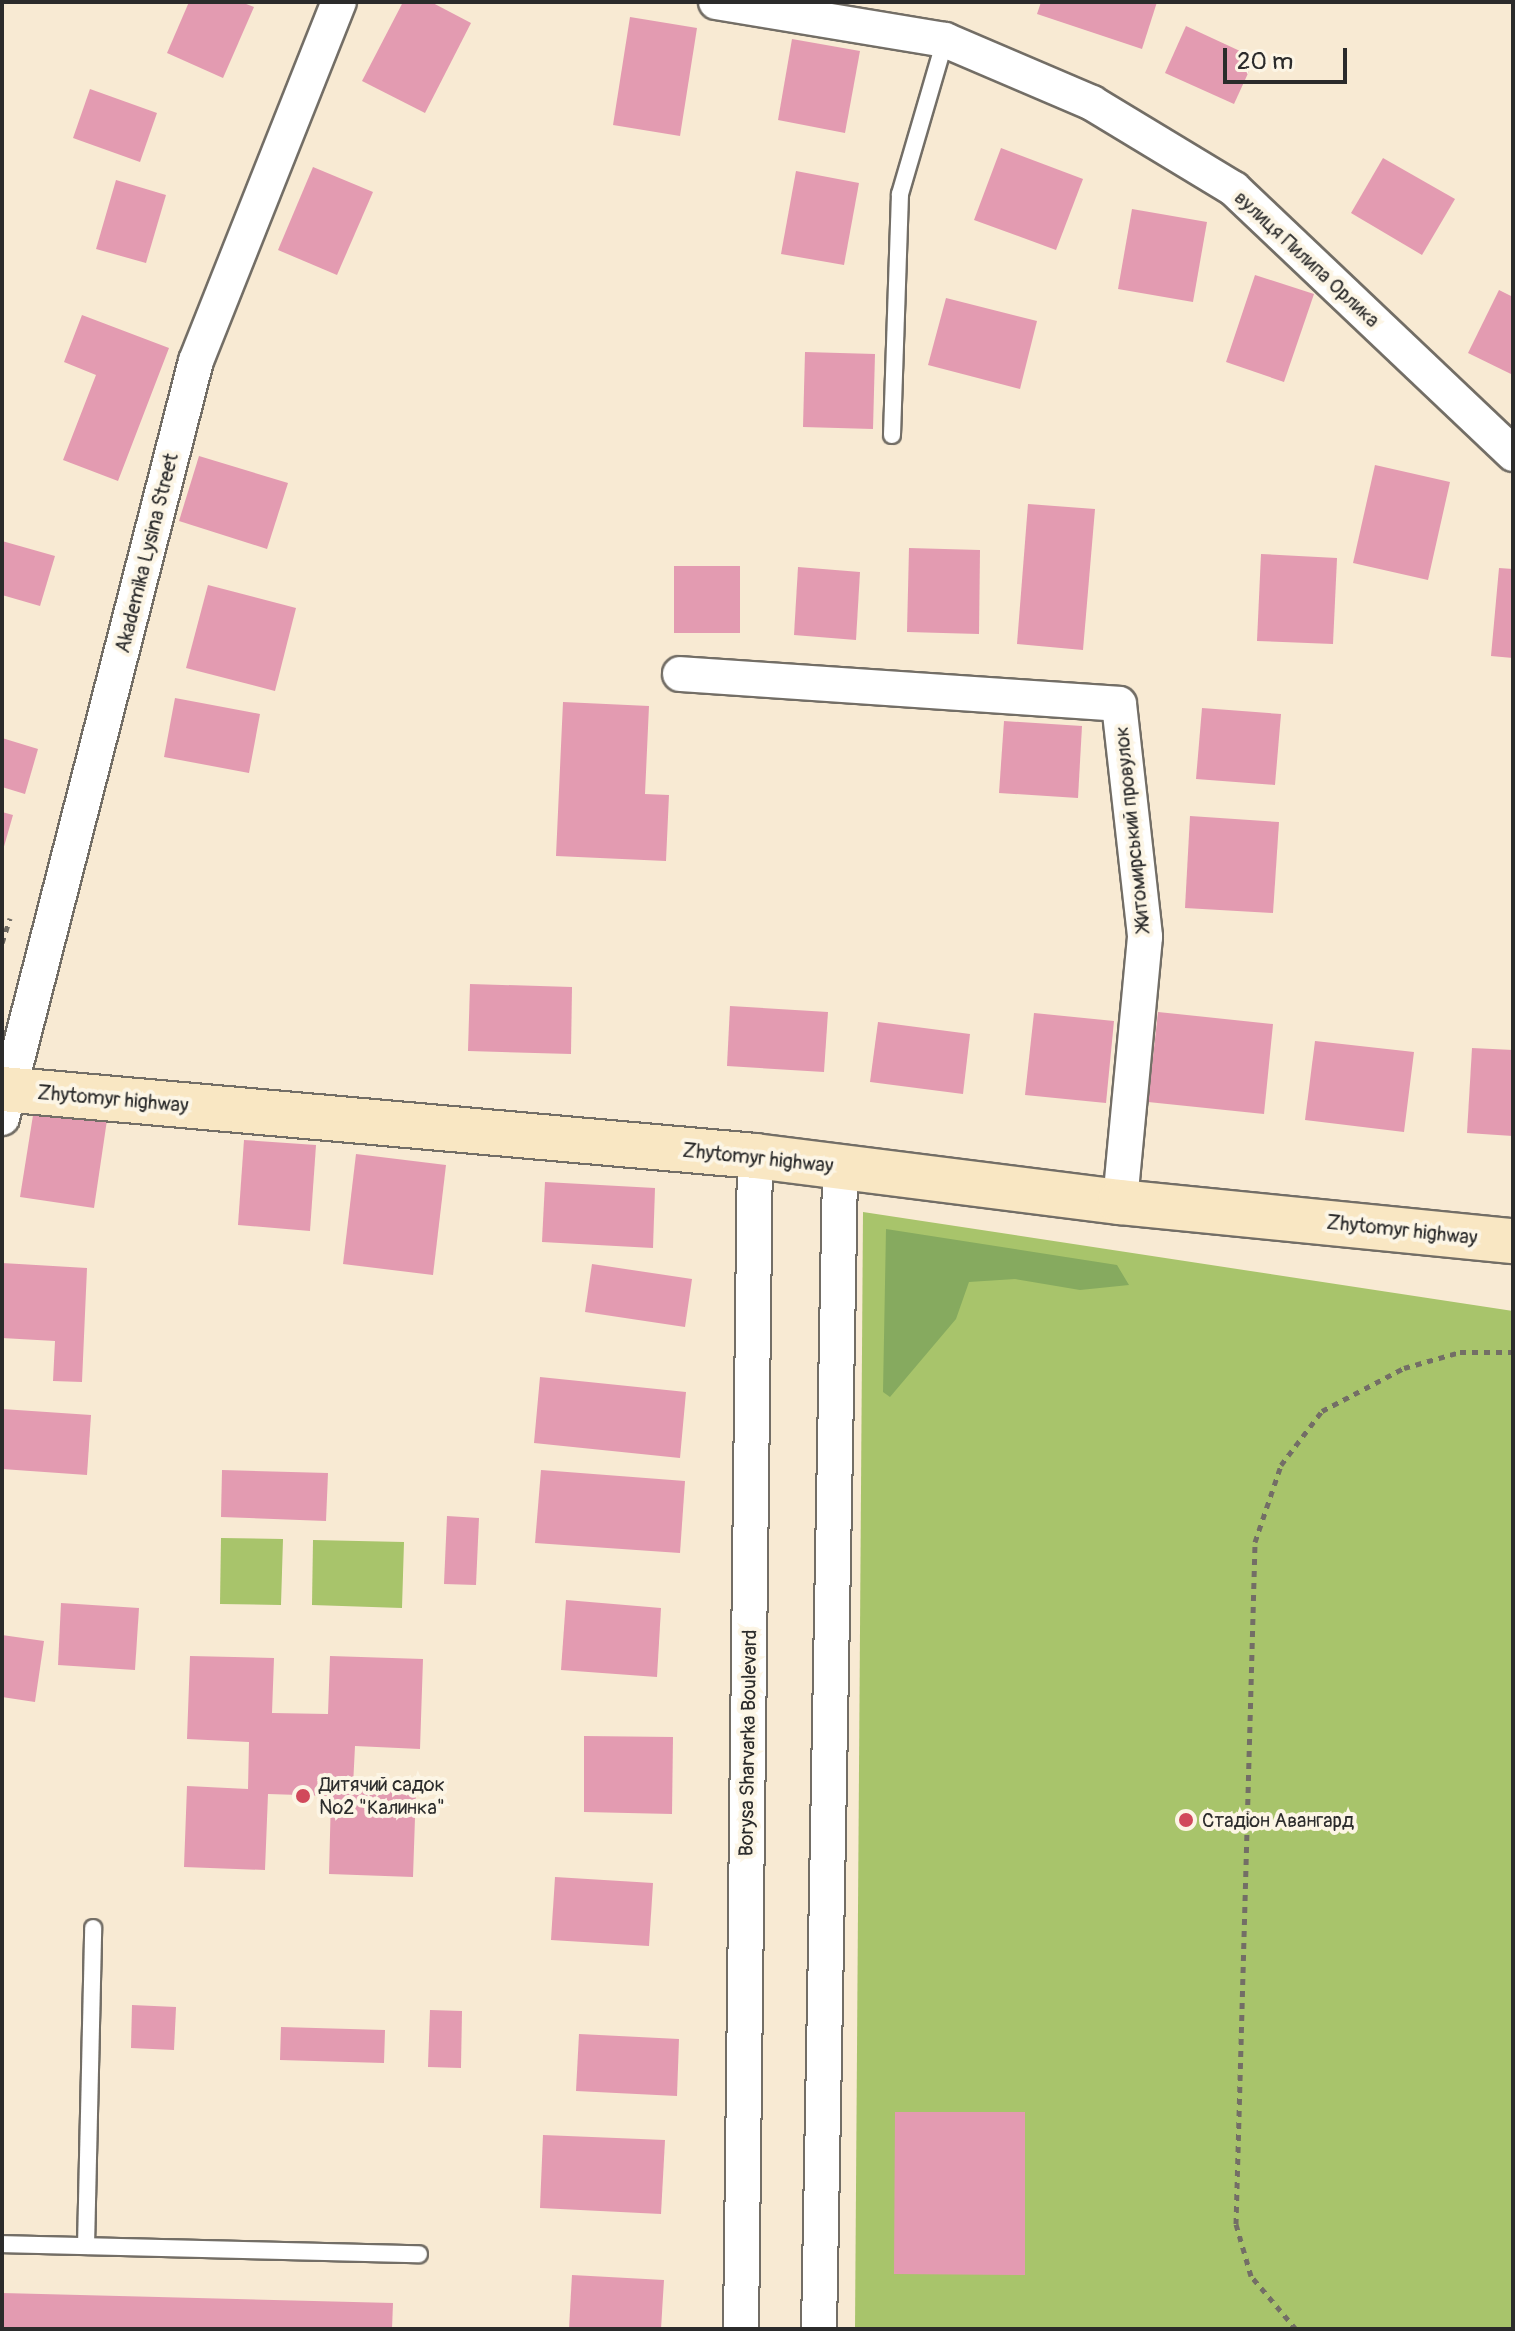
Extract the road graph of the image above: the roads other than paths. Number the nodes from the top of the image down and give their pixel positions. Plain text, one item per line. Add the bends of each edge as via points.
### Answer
1 (339, 2) edge
2 (716, 2) edge
3 (945, 40) junction
4 (892, 435) dead end
5 (1513, 454) edge
6 (680, 674) dead end
7 (4, 1099) edge
8 (755, 1156) junction
9 (840, 1167) junction
10 (1120, 1202) junction
11 (1513, 1241) edge
12 (93, 1928) dead end
13 (2, 2244) edge
14 (86, 2246) junction
15 (419, 2254) dead end
16 (741, 2329) edge
17 (819, 2329) edge

1 - 7 street, Akademika Lysina Street via 196,361
2 - 3 street, вулиця Пилипа Орлика
3 - 4 lane via 900,194
3 - 5 street, вулиця Пилипа Орлика via 1092,103 1234,189
6 - 10 street, Житомирський провулок via 1119,704 1145,937
7 - 8 main road, Zhytomyr highway
8 - 9 main road, Zhytomyr highway
8 - 16 street, Borysa Sharvarka Boulevard
9 - 10 main road, Zhytomyr highway
9 - 17 street
10 - 11 main road, Zhytomyr highway
12 - 14 lane
13 - 14 lane
14 - 15 lane

